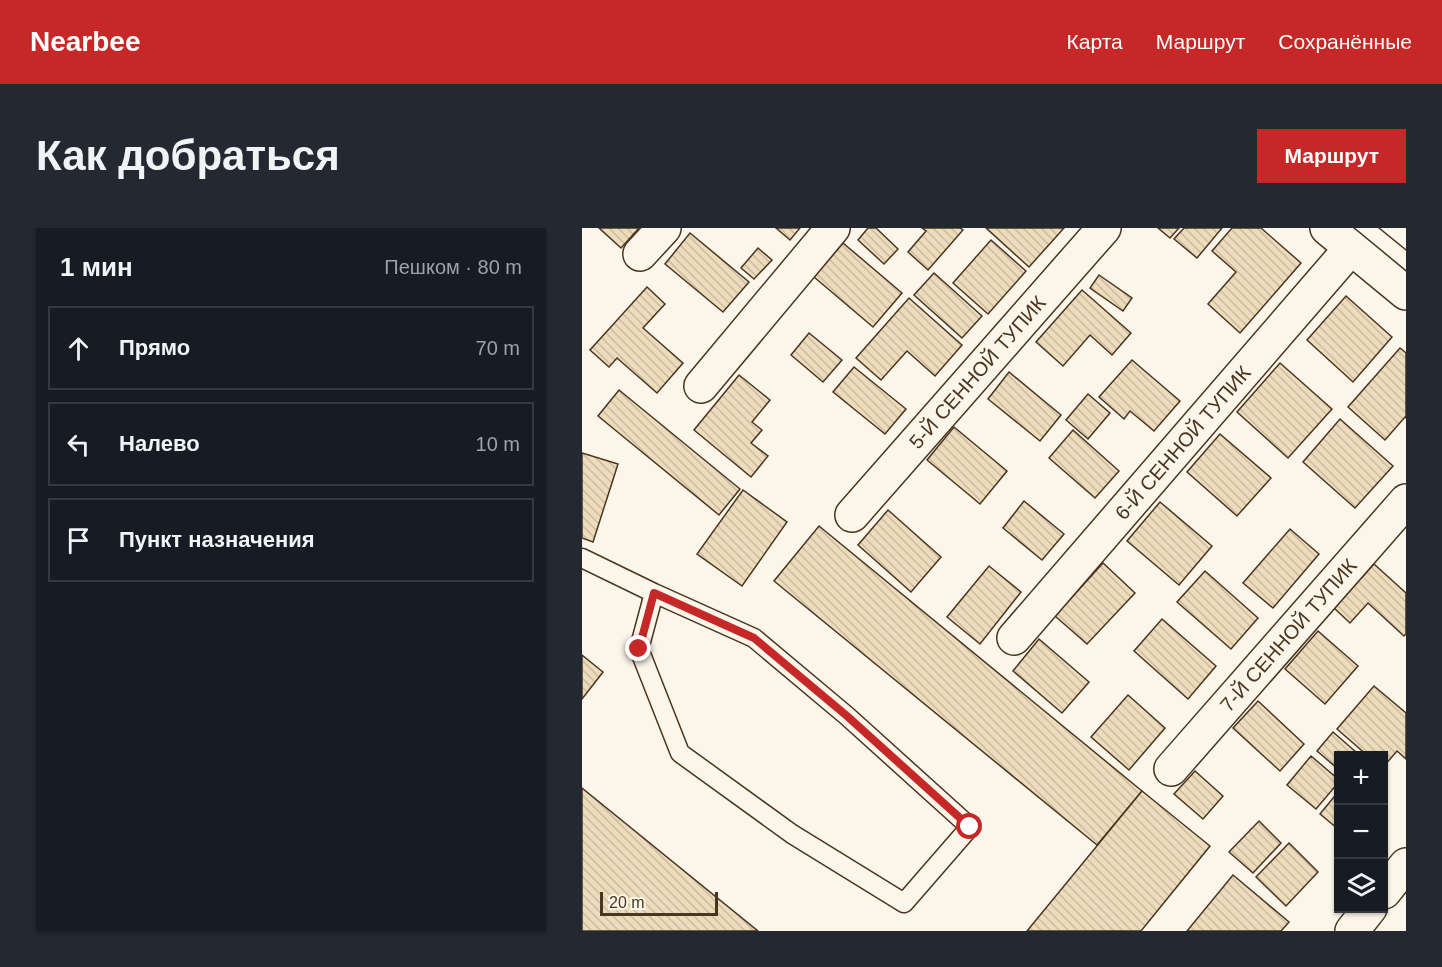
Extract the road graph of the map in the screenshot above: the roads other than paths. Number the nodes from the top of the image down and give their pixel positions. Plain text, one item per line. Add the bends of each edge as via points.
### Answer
1 (664, 228) edge
2 (833, 228) edge
3 (1104, 228) edge
4 (1326, 228) edge
5 (1352, 248) junction
6 (640, 254) dead end
7 (1406, 293) edge
8 (701, 386) dead end
9 (1406, 501) edge
10 (852, 515) dead end
11 (582, 558) edge
12 (654, 593) junction
13 (1014, 638) dead end
14 (1171, 769) dead end
15 (1406, 865) edge
16 (1388, 886) edge
17 (1367, 913) edge
18 (1352, 931) edge

1 - 6 street
2 - 8 street
3 - 10 street, 5-Й СЕННОЙ ТУПИК
4 - 5 street
5 - 7 street
5 - 13 street, 6-Й СЕННОЙ ТУПИК
9 - 14 street, 7-Й СЕННОЙ ТУПИК
11 - 12 lane
12 - 12 lane via 639,649 680,753 792,834 904,903 970,827 754,638
15 - 16 street
17 - 18 street

